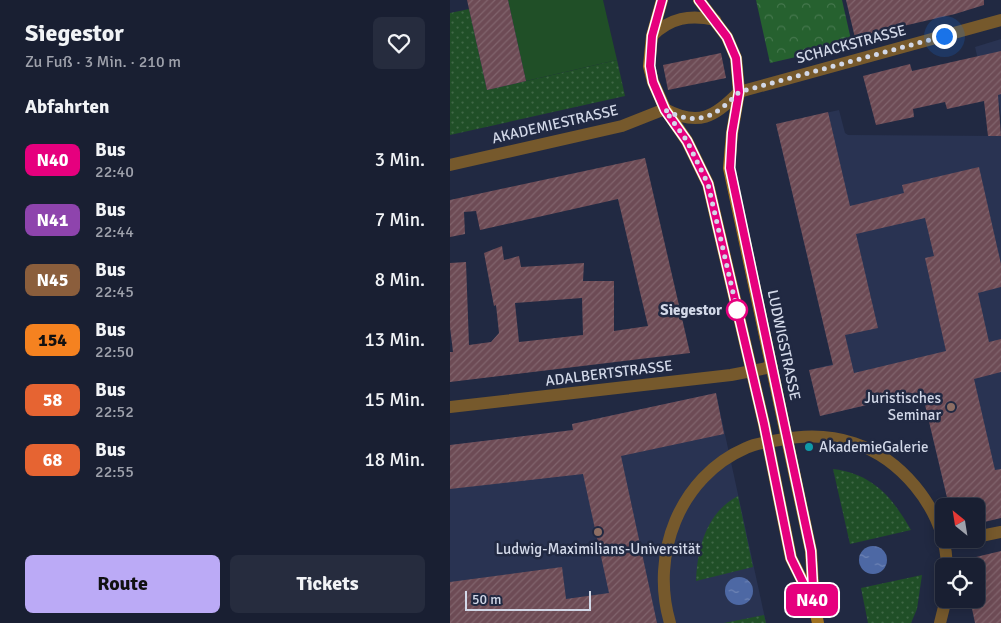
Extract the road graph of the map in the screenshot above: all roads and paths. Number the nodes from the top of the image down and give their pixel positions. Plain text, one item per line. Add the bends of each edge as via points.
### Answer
1 (662, 0) edge
2 (699, 0) edge
3 (715, 20) junction
4 (1001, 20) edge
5 (652, 36) junction
6 (739, 92) junction
7 (665, 110) junction
8 (450, 165) edge
9 (772, 368) junction
10 (752, 372) junction
11 (450, 407) edge
12 (788, 438) junction
13 (768, 442) junction
14 (935, 517) edge
15 (1001, 532) edge
16 (985, 535) edge
17 (814, 605) junction
18 (944, 608) edge
19 (670, 623) edge
20 (818, 623) edge
21 (940, 623) edge

1 - 5 main road
2 - 3 main road
3 - 5 street via 684,17 660,28
3 - 6 main road via 736,58
4 - 6 street, SCHACKSTRASSE
5 - 7 main road via 650,66
6 - 7 street via 725,107 704,118 678,116
6 - 9 main road, LUDWIGSTRASSE via 730,168
7 - 8 street, AKADEMIESTRASSE via 622,126
7 - 10 main road, LUDWIGSTRASSE via 687,141 708,184
9 - 10 street, ADALBERTSTRASSE
9 - 12 main road, LUDWIGSTRASSE
10 - 11 street, ADALBERTSTRASSE
10 - 13 main road, LUDWIGSTRASSE
12 - 13 street
12 - 14 street via 808,435 837,438 862,446 886,459 906,476
12 - 17 main road, LUDWIGSTRASSE via 811,551
13 - 17 main road, LUDWIGSTRASSE via 791,558
13 - 19 street via 747,447 722,461 699,483 677,515 668,537 664,560 663,584
15 - 16 street
17 - 20 main road, LUDWIGSTRASSE
18 - 21 street

